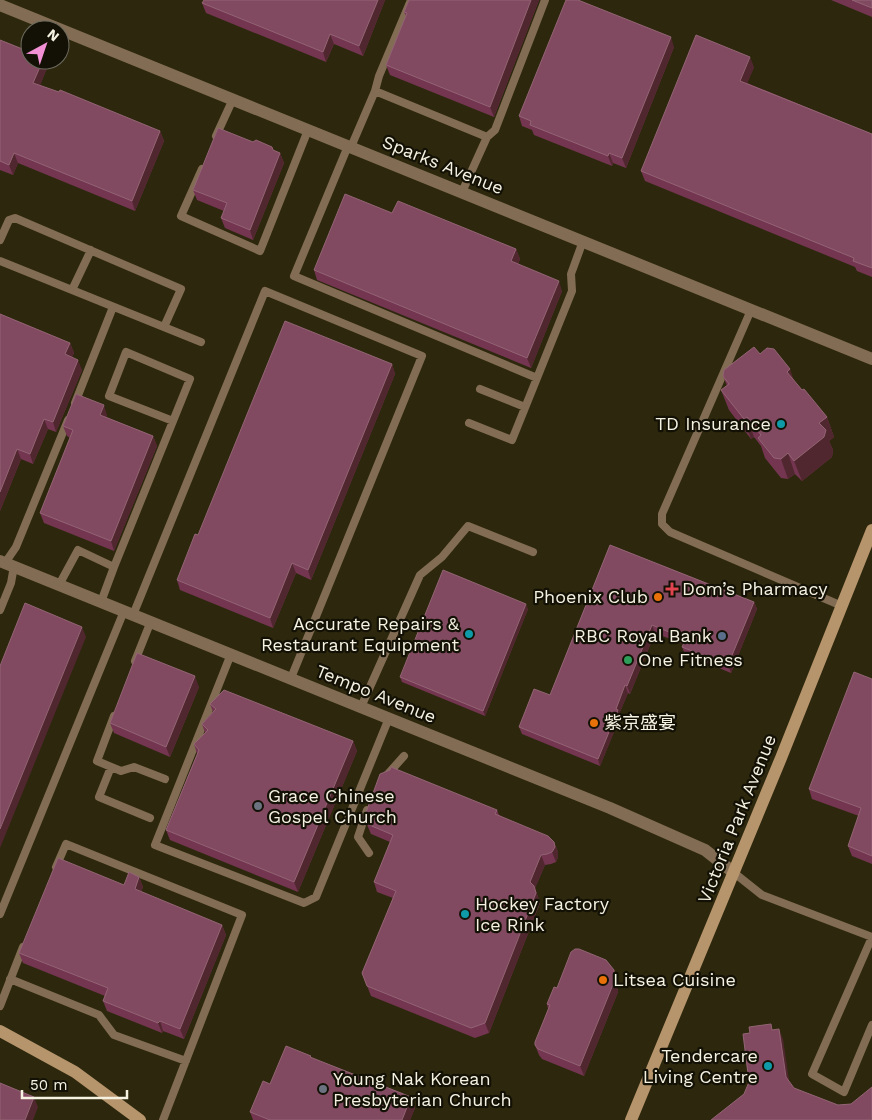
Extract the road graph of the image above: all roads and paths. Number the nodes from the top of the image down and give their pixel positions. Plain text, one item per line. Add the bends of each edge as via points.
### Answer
1 (411, 0) edge
2 (545, 0) edge
3 (0, 5) edge
4 (375, 91) junction
5 (233, 99) junction
6 (308, 130) junction
7 (487, 137) junction
8 (349, 146) junction
9 (211, 148) edge
10 (204, 165) edge
11 (462, 192) junction
12 (0, 240) edge
13 (583, 241) junction
14 (91, 250) junction
15 (0, 261) edge
16 (72, 290) junction
17 (113, 307) junction
18 (751, 310) junction
19 (164, 327) junction
20 (201, 342) dead end
21 (872, 359) edge
22 (537, 378) junction
23 (480, 389) dead end
24 (73, 407) edge
25 (525, 407) junction
26 (69, 416) edge
27 (173, 421) junction
28 (470, 423) dead end
29 (872, 530) edge
30 (533, 552) dead end
31 (6, 563) edge
32 (114, 567) junction
33 (59, 585) junction
34 (101, 602) junction
35 (842, 606) junction
36 (0, 610) edge
37 (129, 613) junction
38 (151, 621) junction
39 (231, 654) junction
40 (130, 673) edge
41 (290, 678) junction
42 (361, 707) junction
43 (117, 708) edge
44 (389, 718) junction
45 (404, 756) dead end
46 (111, 767) junction
47 (164, 779) dead end
48 (380, 779) edge
49 (370, 804) edge
50 (150, 818) dead end
51 (369, 853) dead end
52 (55, 871) edge
53 (733, 872) junction
54 (0, 914) edge
55 (872, 937) edge
56 (25, 943) edge
57 (10, 979) junction
58 (0, 1006) edge
59 (872, 1026) edge
60 (0, 1031) edge
61 (186, 1061) junction
62 (140, 1120) edge
63 (162, 1120) edge
64 (631, 1120) edge

1 - 4 lane
2 - 7 lane via 495,130
3 - 5 street, Sparks Avenue
4 - 7 lane
4 - 8 lane
5 - 6 street, Sparks Avenue
5 - 9 lane
6 - 8 street, Sparks Avenue
6 - 10 lane via 260,251 181,216
7 - 11 lane
8 - 11 street, Sparks Avenue
8 - 22 lane via 294,276
11 - 13 street, Sparks Avenue
12 - 14 lane via 10,220 15,218
13 - 18 street, Sparks Avenue
13 - 22 lane via 570,274 572,291
14 - 16 lane
14 - 19 lane via 181,289
15 - 16 lane
16 - 17 lane
17 - 19 lane
17 - 24 lane
18 - 21 street, Sparks Avenue
18 - 35 lane via 662,514 662,524 670,532
19 - 20 lane
22 - 25 lane
23 - 25 lane
25 - 28 lane via 512,440
26 - 31 lane via 16,547
27 - 27 lane via 190,379 126,352 109,396
27 - 32 lane
29 - 35 main road, Victoria Park Avenue
30 - 42 lane via 468,526 442,557 420,575
31 - 33 street, Tempo Avenue
31 - 36 lane via 10,583
32 - 33 lane via 78,550
32 - 34 lane
33 - 34 street, Tempo Avenue
34 - 37 street, Tempo Avenue
35 - 53 main road, Victoria Park Avenue
37 - 38 street, Tempo Avenue
37 - 41 lane via 265,291 422,356
37 - 54 lane
38 - 39 street, Tempo Avenue
38 - 40 lane
39 - 41 street, Tempo Avenue
39 - 44 lane via 155,845 304,903 316,897
41 - 42 street, Tempo Avenue
42 - 44 street, Tempo Avenue
43 - 46 lane via 97,761
44 - 53 street, Tempo Avenue via 705,850
45 - 48 lane via 390,774
46 - 47 lane via 121,771 134,767
46 - 50 lane via 99,797
49 - 51 lane via 358,837
52 - 61 lane via 66,844 242,915
53 - 55 lane via 762,895
53 - 64 main road, Victoria Park Avenue
55 - 59 lane via 812,1074 844,1092
56 - 57 lane
57 - 58 lane
57 - 61 lane via 99,1015 114,1035
60 - 62 main road via 75,1072
61 - 63 lane

